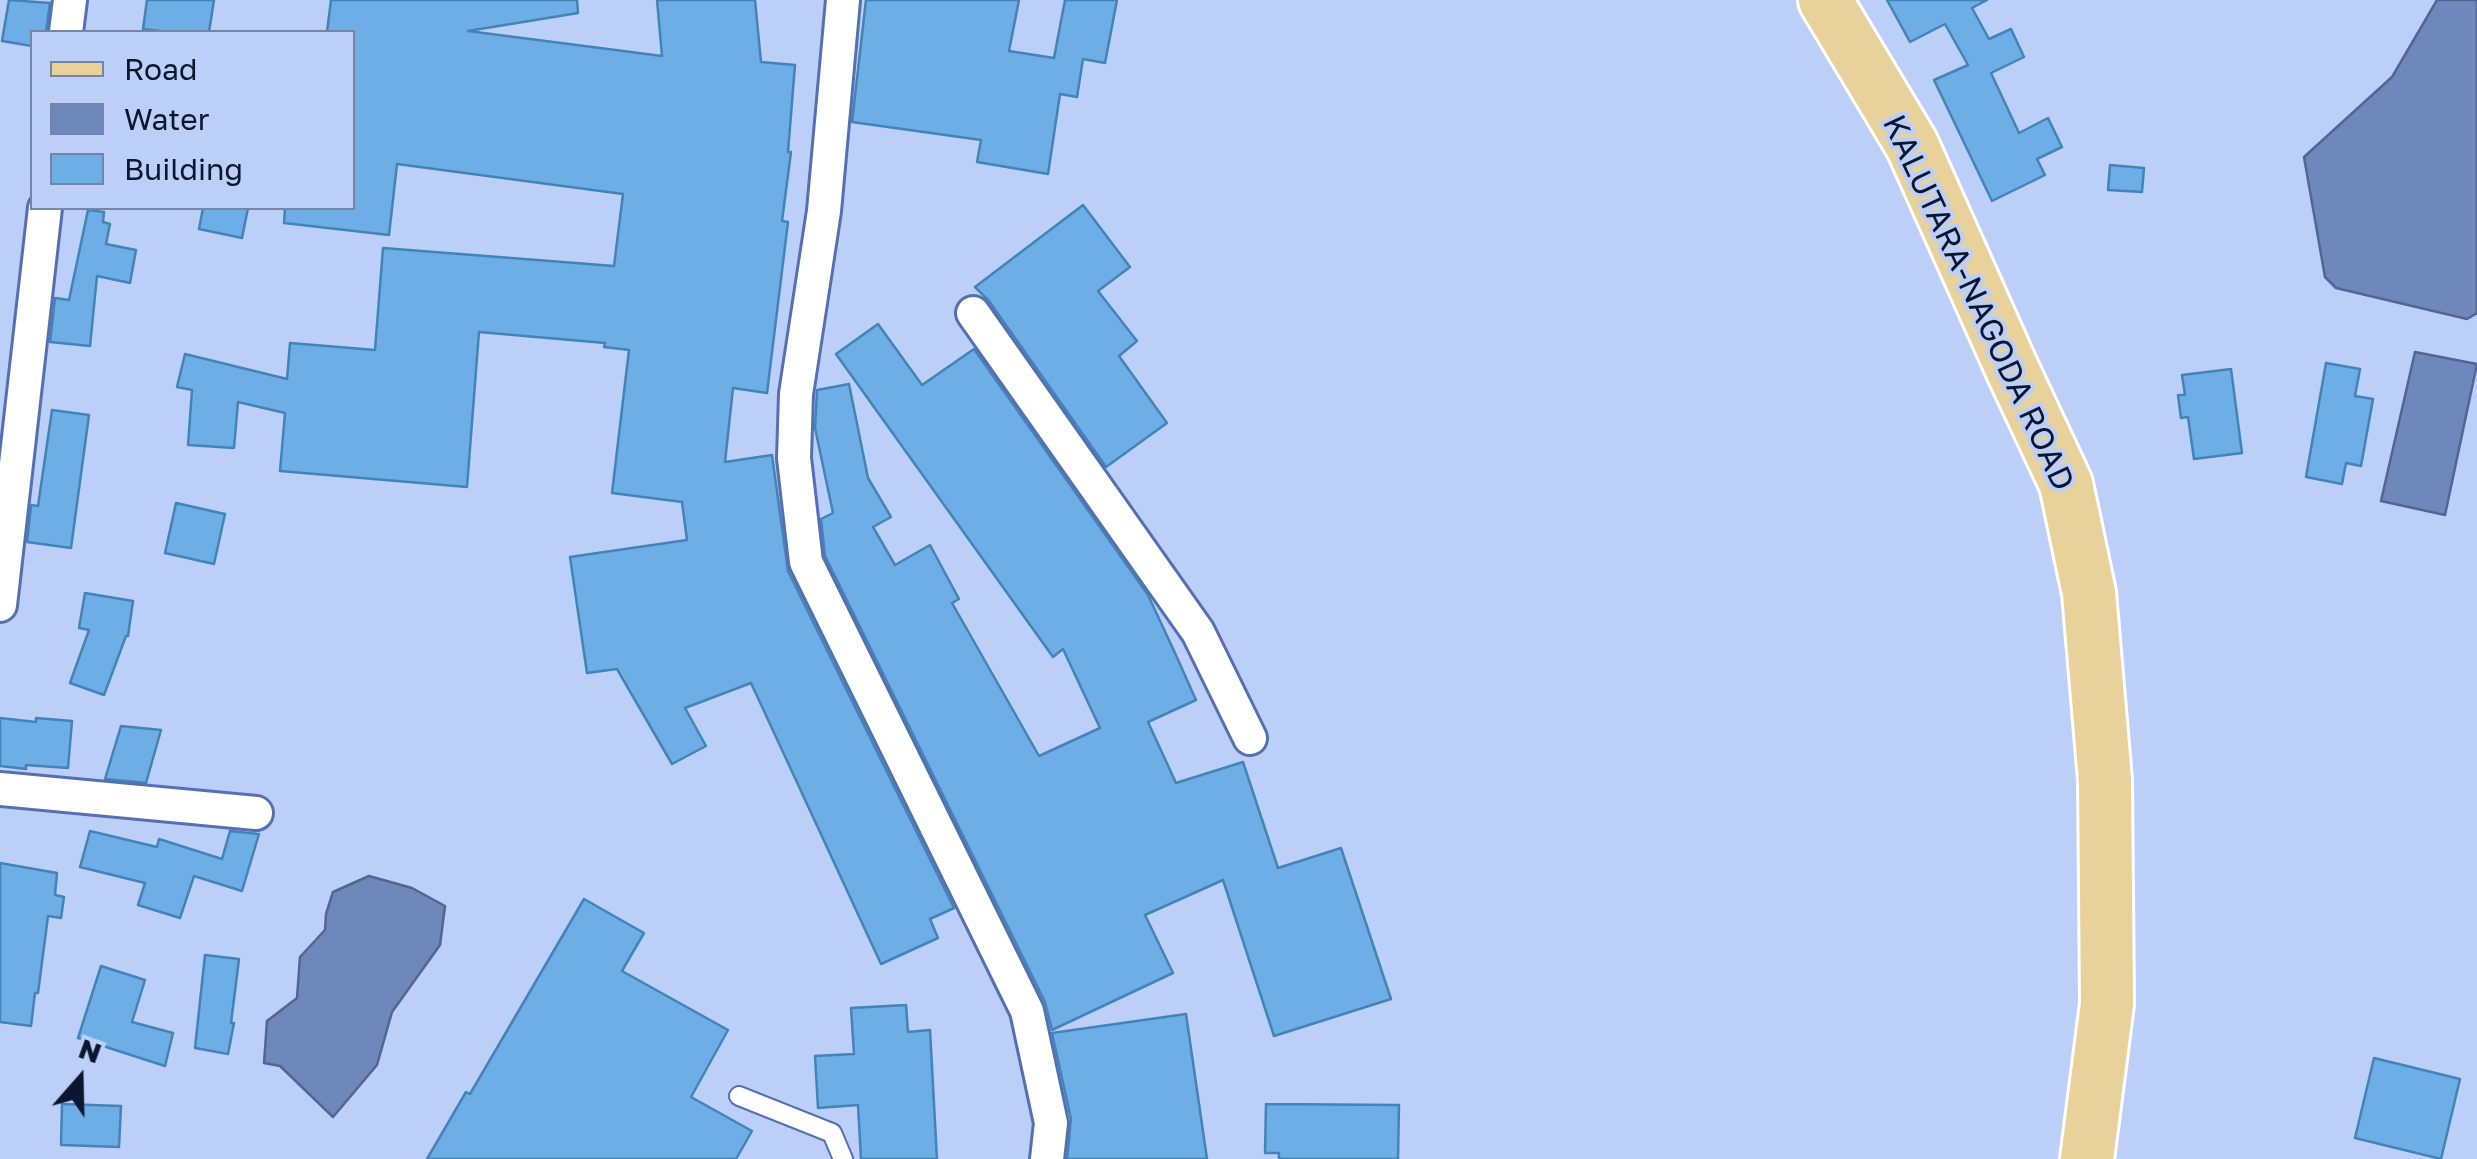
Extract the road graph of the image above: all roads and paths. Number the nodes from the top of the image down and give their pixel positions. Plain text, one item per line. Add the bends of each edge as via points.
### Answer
1 (70, 0) edge
2 (843, 0) edge
3 (1826, 0) edge
4 (66, 30) edge
5 (45, 210) edge
6 (973, 313) dead end
7 (0, 605) edge
8 (1250, 738) dead end
9 (0, 789) edge
10 (256, 813) dead end
11 (739, 1096) dead end
12 (843, 1159) edge
13 (1047, 1159) edge
14 (2087, 1159) edge

1 - 4 street
2 - 13 street via 824,211 796,394 794,458 806,562 1027,1011 1051,1123
3 - 14 main road, KALUTARA-NAGODA ROAD via 1912,145 2066,484 2089,593 2105,780 2107,1004
5 - 7 street
6 - 8 street via 1198,632
9 - 10 street
11 - 12 lane via 832,1132

